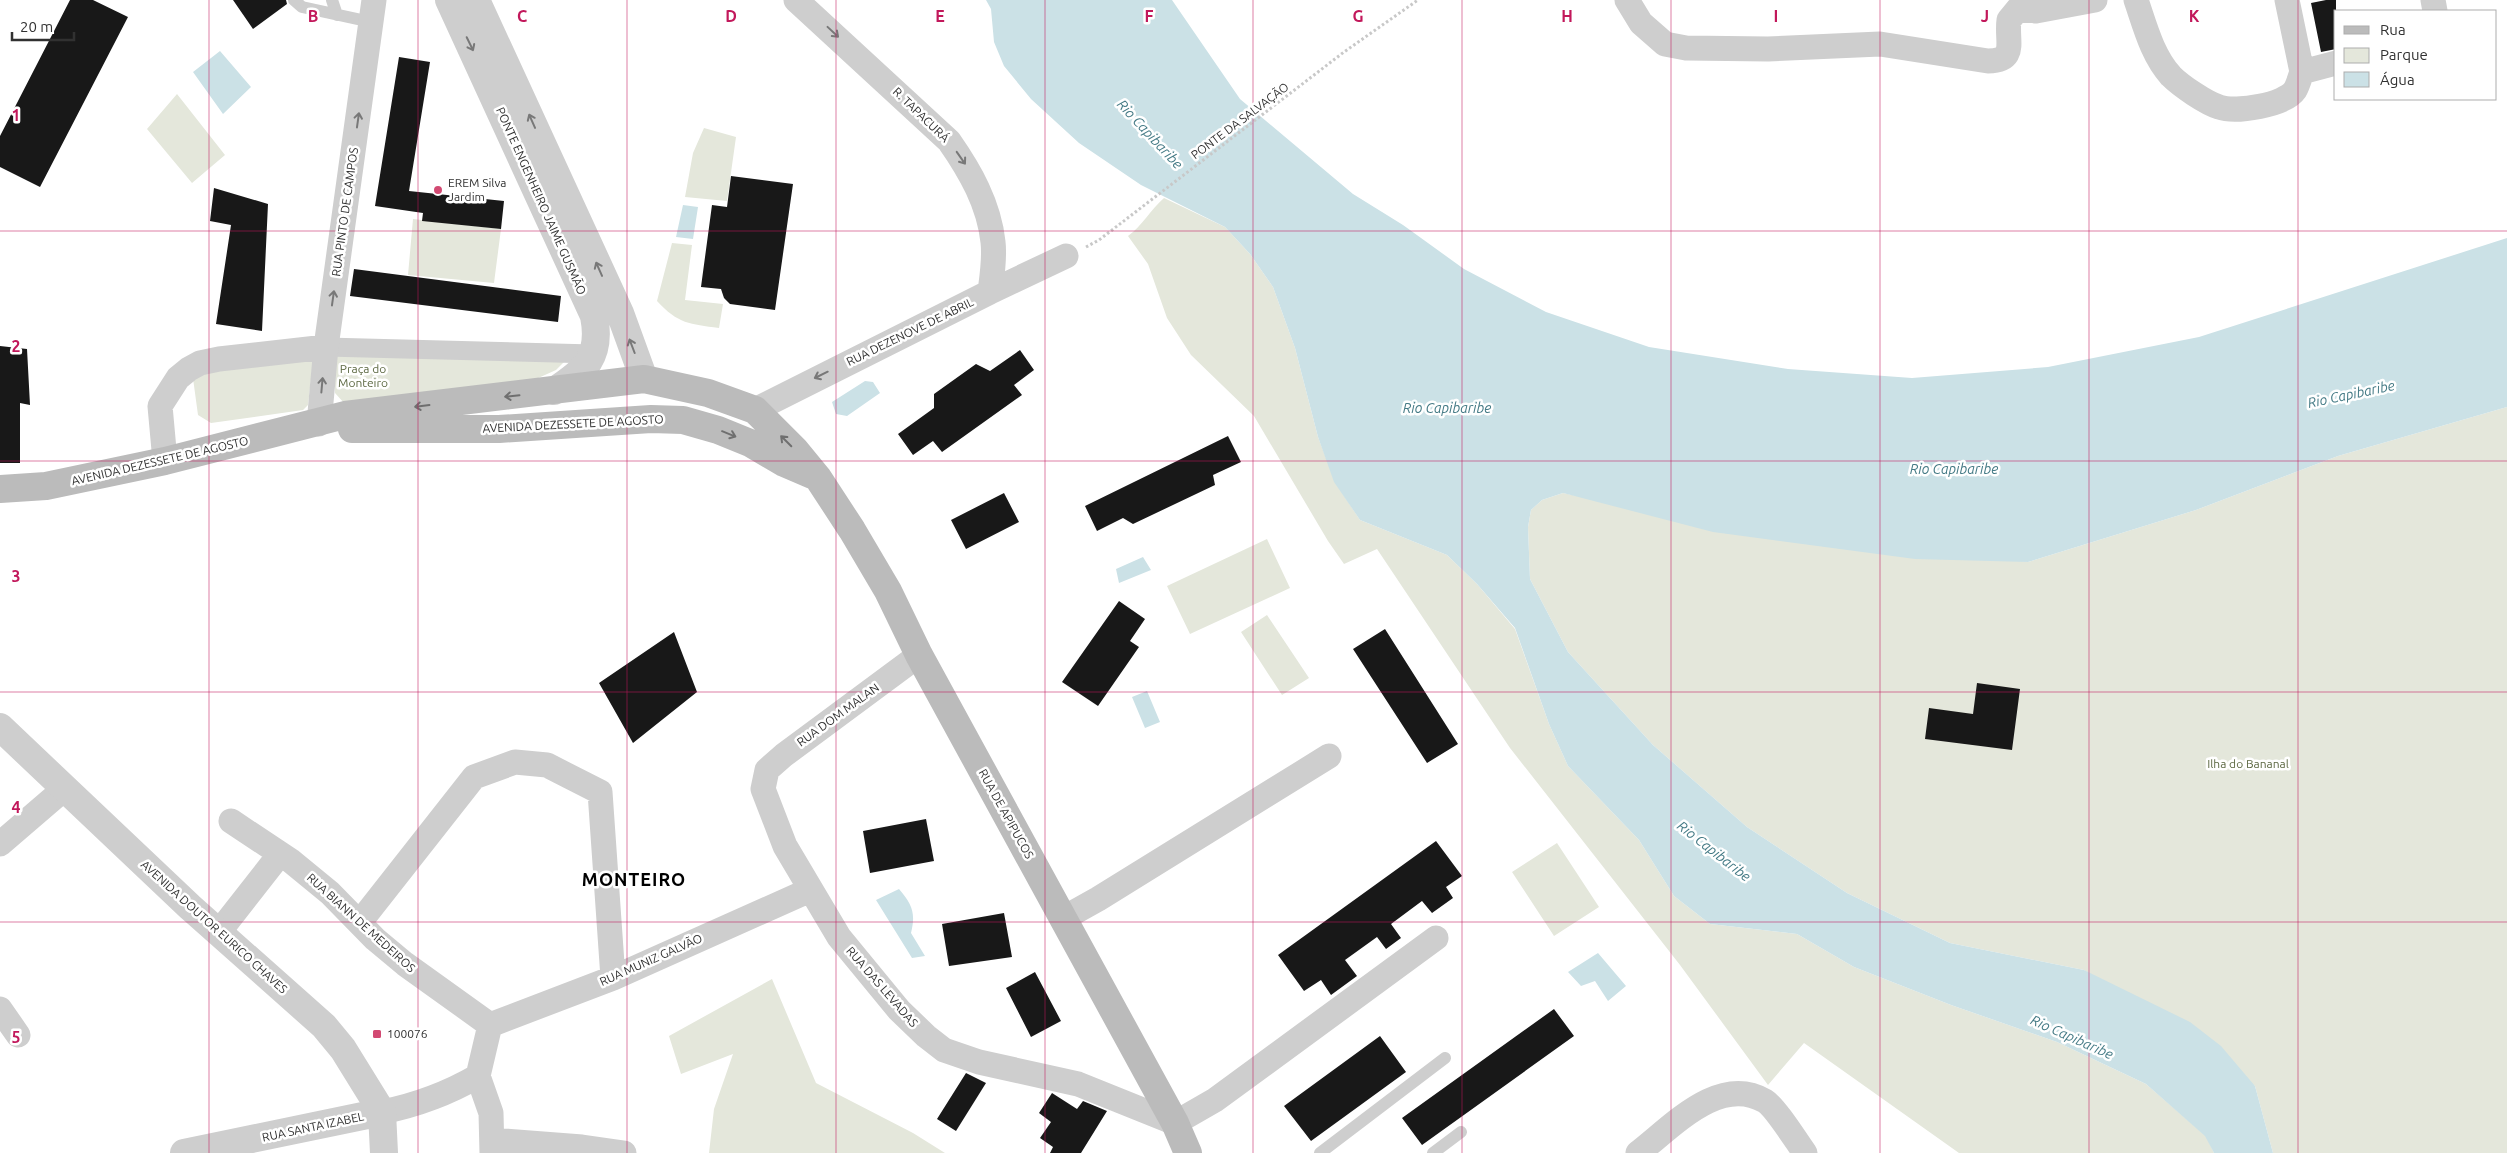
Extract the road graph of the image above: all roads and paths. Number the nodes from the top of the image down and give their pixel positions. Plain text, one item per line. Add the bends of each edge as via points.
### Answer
1 (294, 0) edge
2 (332, 0) edge
3 (449, 0) edge
4 (476, 0) edge
5 (796, 0) edge
6 (1418, 0) edge
7 (1627, 0) edge
8 (2095, 0) edge
9 (2136, 0) edge
10 (2287, 0) edge
11 (2016, 5) edge
12 (373, 11) edge
13 (337, 15) junction
14 (2334, 64) edge
15 (2302, 72) junction
16 (1099, 240) dead end
17 (1066, 256) dead end
18 (990, 292) junction
19 (607, 315) junction
20 (326, 347) junction
21 (592, 354) junction
22 (644, 379) junction
23 (554, 391) junction
24 (754, 410) junction
25 (319, 424) junction
26 (499, 429) junction
27 (165, 462) junction
28 (818, 478) junction
29 (0, 489) edge
30 (919, 655) junction
31 (0, 727) edge
32 (1329, 756) dead end
33 (763, 780) joint
34 (64, 789) junction
35 (231, 821) dead end
36 (0, 844) edge
37 (280, 854) junction
38 (810, 890) junction
39 (1064, 918) junction
40 (360, 922) junction
41 (219, 932) junction
42 (1436, 938) dead end
43 (613, 978) junction
44 (0, 1009) edge
45 (490, 1025) junction
46 (18, 1035) dead end
47 (1445, 1058) dead end
48 (478, 1076) junction
49 (382, 1112) junction
50 (1175, 1123) junction
51 (1461, 1132) dead end
52 (492, 1147) edge
53 (184, 1153) edge
54 (384, 1153) edge
55 (624, 1153) edge
56 (1188, 1153) edge
57 (1320, 1153) edge
58 (1433, 1153) edge
59 (1638, 1153) edge
60 (1805, 1153) edge

1 - 13 lane via 302,7
2 - 13 lane
3 -> 19 street, PONTE ENGENHEIRO JAIME GUSMÃO
19 -> 4 street, PONTE ENGENHEIRO JAIME GUSMÃO
5 -> 18 street, R. TAPACURÁ via 949,141 968,167 994,242
6 - 16 path, PONTE DA SALVAÇÃO via 1344,52
7 - 11 street via 1641,23 1665,44 1686,48 1768,49 1880,44 1993,61 2006,56 2009,20
8 - 11 street via 2036,11
9 - 15 street via 2157,57 2171,75 2181,85 2220,108 2242,108 2283,100 2295,90
10 - 15 street
12 - 13 lane
20 -> 12 street, RUA PINTO DE CAMPOS
14 - 15 street
17 - 18 street, RUA DEZENOVE DE ABRIL
18 -> 24 street, RUA DEZENOVE DE ABRIL
19 - 21 street, PONTE ENGENHEIRO JAIME GUSMÃO via 596,336
22 -> 19 street, PONTE ENGENHEIRO JAIME GUSMÃO
20 - 21 street
25 -> 20 street, RUA PINTO DE CAMPOS
20 - 27 street via 219,359 190,369 178,378 160,406
21 - 23 street, PONTE ENGENHEIRO JAIME GUSMÃO via 578,376
22 - 23 main road, AVENIDA DEZESSETE DE AGOSTO
22 - 24 main road, AVENIDA DEZESSETE DE AGOSTO via 708,393
22 - 26 main road via 622,392 514,419
23 -> 25 main road, AVENIDA DEZESSETE DE AGOSTO via 345,415
28 -> 24 main road, AVENIDA DEZESSETE DE AGOSTO
25 - 26 main road, AVENIDA DEZESSETE DE AGOSTO via 358,430
25 - 27 main road, AVENIDA DEZESSETE DE AGOSTO
26 -> 28 main road, AVENIDA DEZESSETE DE AGOSTO via 651,419 682,420 750,443
27 - 29 main road, AVENIDA DEZESSETE DE AGOSTO via 46,486
28 - 30 main road, RUA DE APIPUCOS via 888,591
30 - 33 street, RUA DOM MALAN via 784,754 767,770
30 - 39 main road, RUA DE APIPUCOS
31 - 34 street, AVENIDA DOUTOR EURICO CHAVES
32 - 39 street
33 - 38 street, RUA DAS LEVADAS via 767,801 785,846
34 - 36 street
34 - 41 street, AVENIDA DOUTOR EURICO CHAVES
35 - 37 street, RUA BIANN DE MEDEIROS
37 - 40 street, RUA BIANN DE MEDEIROS via 330,893
37 - 41 street
38 - 43 street, RUA MUNIZ GALVÃO
38 - 50 street, RUA DAS LEVADAS via 867,974 899,1010 944,1050 979,1062 1078,1084
39 - 50 main road, RUA DE APIPUCOS
40 - 43 street via 474,777 515,762 547,765 600,792
40 - 45 street, RUA BIANN DE MEDEIROS via 406,964
41 - 49 street, AVENIDA DOUTOR EURICO CHAVES via 324,1026 343,1049
42 - 50 street via 1215,1100
43 - 45 street, RUA MUNIZ GALVÃO
44 - 46 street
45 - 48 street
47 - 57 lane
48 - 49 street via 452,1091 412,1106
48 - 52 street via 491,1113
49 - 53 street, RUA SANTA IZABEL
49 - 54 street, AVENIDA DOUTOR EURICO CHAVES
50 - 56 main road, RUA DE APIPUCOS
51 - 58 lane
52 - 55 street via 582,1147
59 - 60 street via 1701,1105 1719,1096 1741,1093 1766,1102

